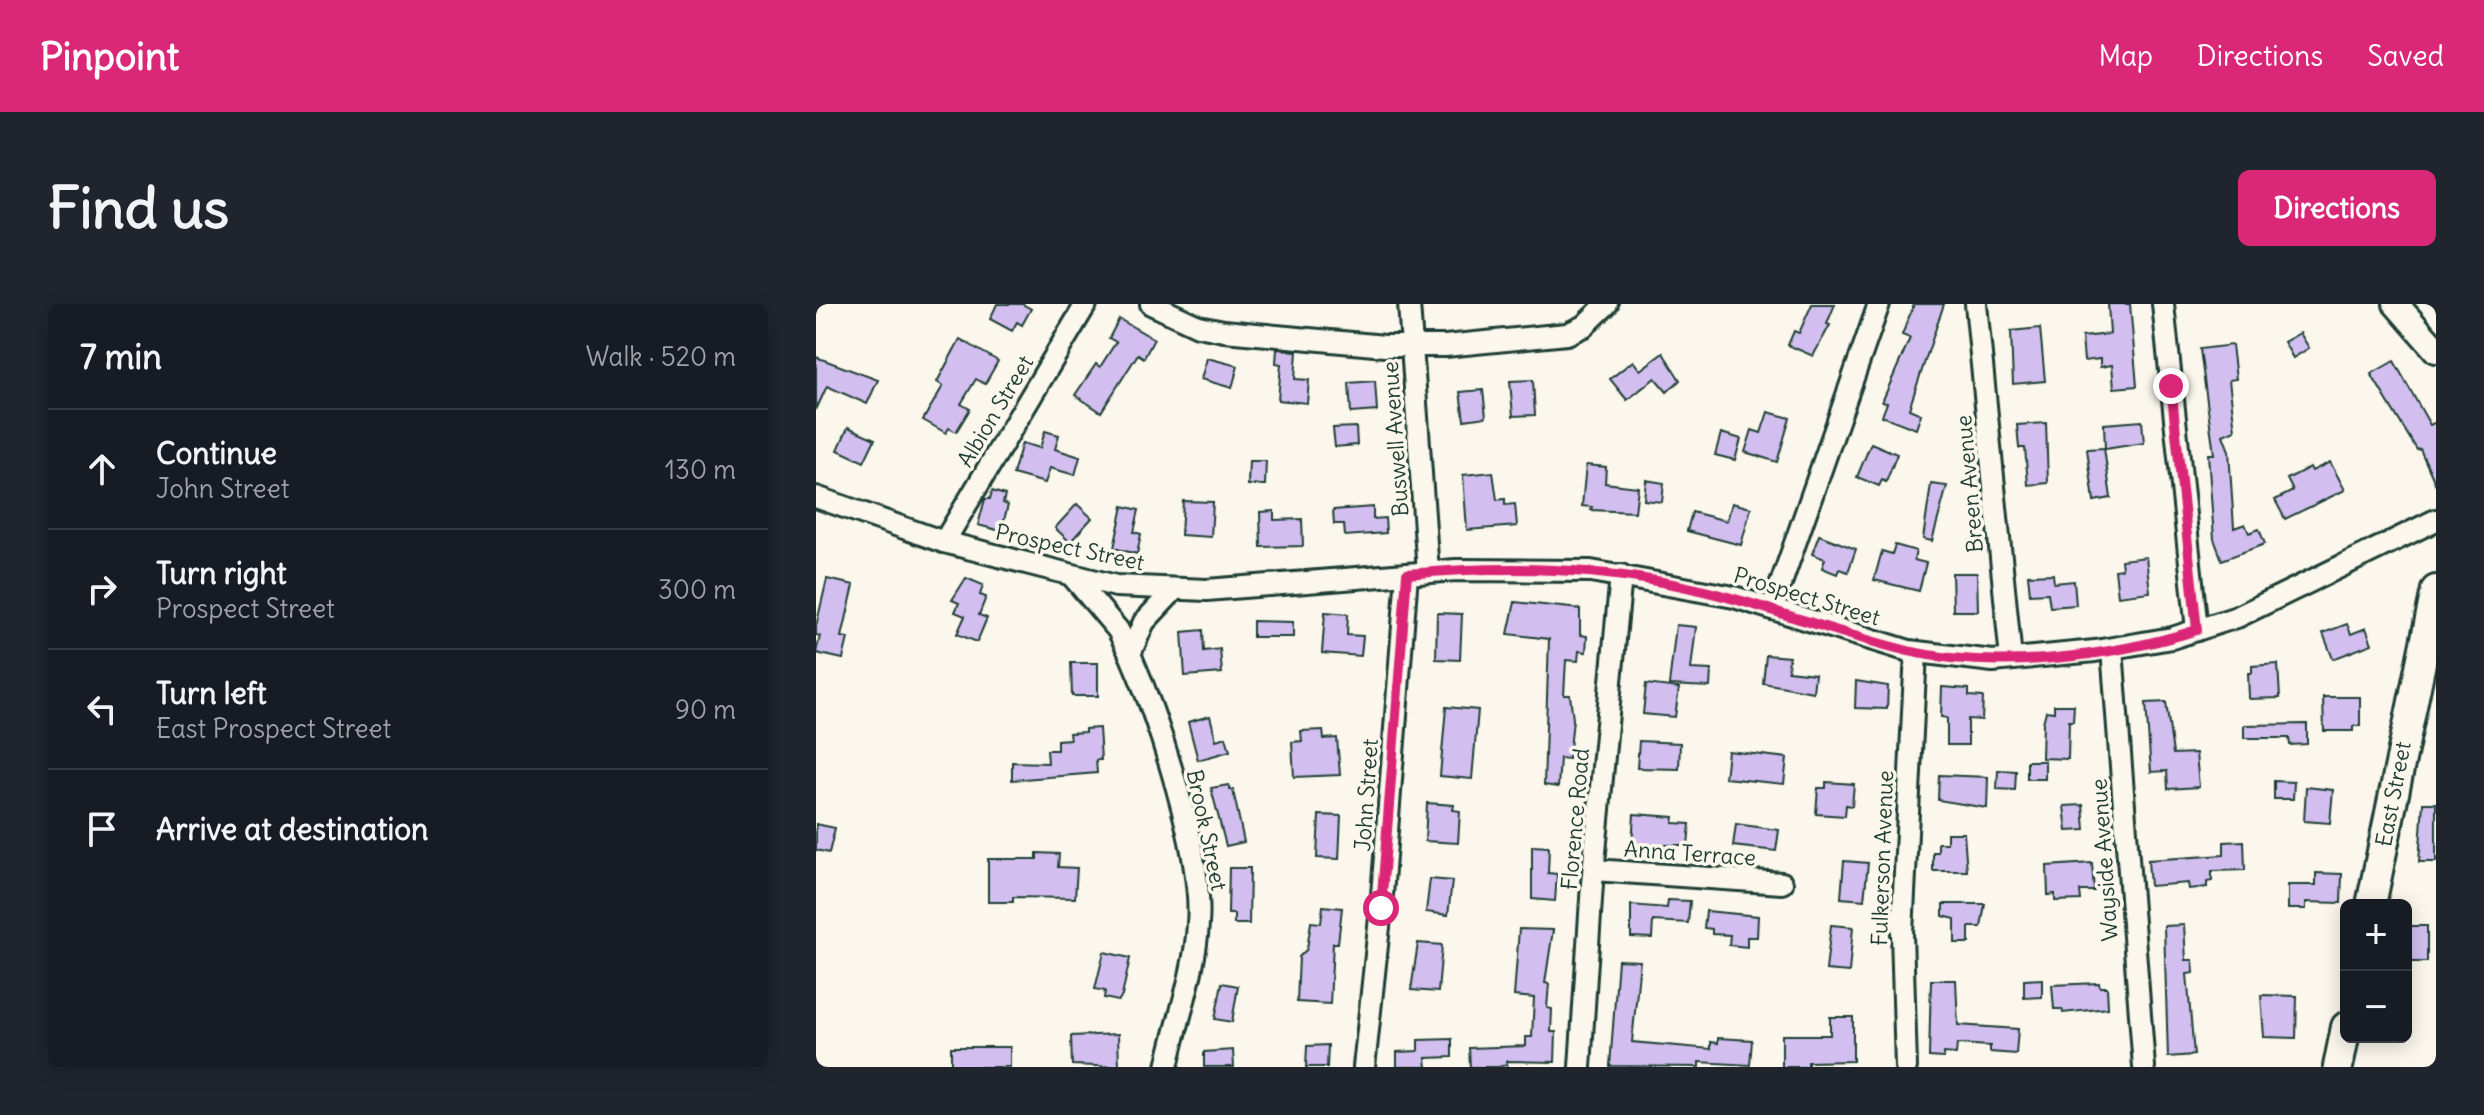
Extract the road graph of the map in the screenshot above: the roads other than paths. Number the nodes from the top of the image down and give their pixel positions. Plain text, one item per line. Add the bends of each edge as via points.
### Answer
1 (1086, 304) edge
2 (1151, 304) edge
3 (1409, 304) edge
4 (1607, 304) edge
5 (1879, 304) edge
6 (1976, 304) edge
7 (2163, 304) edge
8 (2396, 304) edge
9 (1413, 346) junction
10 (2436, 350) edge
11 (816, 497) edge
12 (2436, 520) edge
13 (944, 542) junction
14 (1418, 573) junction
15 (1621, 575) junction
16 (1073, 577) junction
17 (1174, 590) junction
18 (2436, 590) edge
19 (1772, 609) junction
20 (2197, 630) junction
21 (2112, 649) junction
22 (1916, 652) junction
23 (1130, 654) junction
24 (2011, 659) junction
25 (1594, 870) junction
26 (1782, 883) dead end
27 (2372, 899) edge
28 (2343, 1043) edge
29 (1167, 1067) edge
30 (1364, 1067) edge
31 (1580, 1067) edge
32 (1906, 1067) edge
33 (2144, 1067) edge
34 (2338, 1067) edge

1 - 13 street, Albion Street
2 - 9 street via 1198,326 1224,331
3 - 9 street, Buswell Avenue
4 - 9 street via 1567,334
5 - 19 street
6 - 24 street, Breen Avenue
7 - 20 street
8 - 10 street
9 - 14 street, Buswell Avenue
11 - 13 street, Prospect Street
12 - 20 street, Prospect Street via 2237,617
13 - 16 street, Prospect Street
14 - 15 street, Prospect Street via 1527,569
14 - 17 street, Prospect Street
14 - 30 street, John Street
15 - 19 street, Prospect Street
15 - 25 street, Florence Road
16 - 17 street, Prospect Street
16 - 23 street, Brook Street via 1118,630
17 - 23 street via 1144,622
18 - 27 main road, East Street
19 - 22 street, Prospect Street
20 - 21 street, Prospect Street
21 - 24 street, Prospect Street
21 - 33 street, Wayside Avenue
22 - 24 street, Prospect Street
22 - 32 street, Fulkerson Avenue via 1902,933
23 - 29 street, Brook Street via 1169,764 1199,893 1192,966
25 - 26 street, Anna Terrace
25 - 31 street, Florence Road
28 - 34 main road

